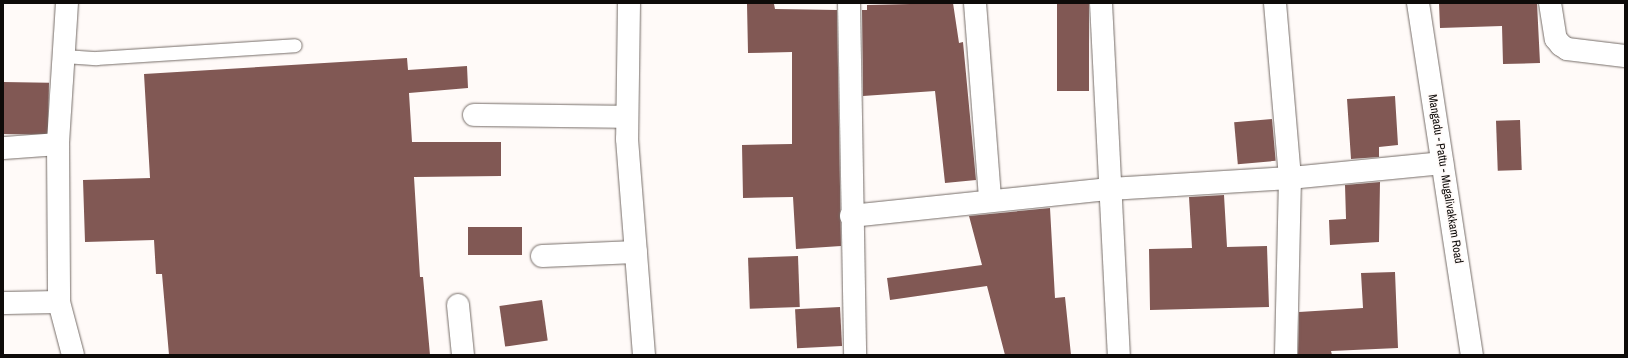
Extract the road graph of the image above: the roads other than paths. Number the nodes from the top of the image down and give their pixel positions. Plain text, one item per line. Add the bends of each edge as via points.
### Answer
1 (68, 3) edge
2 (629, 3) edge
3 (848, 3) edge
4 (975, 3) edge
5 (1101, 3) edge
6 (1275, 3) edge
7 (1418, 3) edge
8 (1550, 3) edge
9 (296, 45) dead end
10 (64, 56) junction
11 (1625, 56) edge
12 (474, 115) dead end
13 (627, 117) junction
14 (58, 144) junction
15 (3, 148) edge
16 (1442, 163) junction
17 (1290, 178) junction
18 (1110, 188) junction
19 (990, 200) junction
20 (851, 216) junction
21 (636, 252) junction
22 (542, 256) dead end
23 (59, 302) junction
24 (3, 303) edge
25 (458, 305) dead end
26 (72, 355) edge
27 (463, 355) edge
28 (644, 355) edge
29 (855, 355) edge
30 (1119, 355) edge
31 (1286, 355) edge
32 (1472, 355) edge

1 - 10 street
2 - 13 street
3 - 20 street
4 - 19 street
5 - 18 street
6 - 17 street
7 - 16 street, Mangadu - Pattu - Mugalivakkam Road
8 - 11 street via 1556,39 1561,45 1567,49
9 - 10 lane via 96,58
10 - 14 street
12 - 13 street
13 - 21 street
14 - 15 street
14 - 23 street
16 - 17 street
16 - 32 street, Mangadu - Pattu - Mugalivakkam Road
17 - 18 street
17 - 31 street
18 - 19 street
18 - 30 street
19 - 20 street
20 - 29 street
21 - 22 street
21 - 28 street
23 - 24 street
23 - 26 street
25 - 27 street

